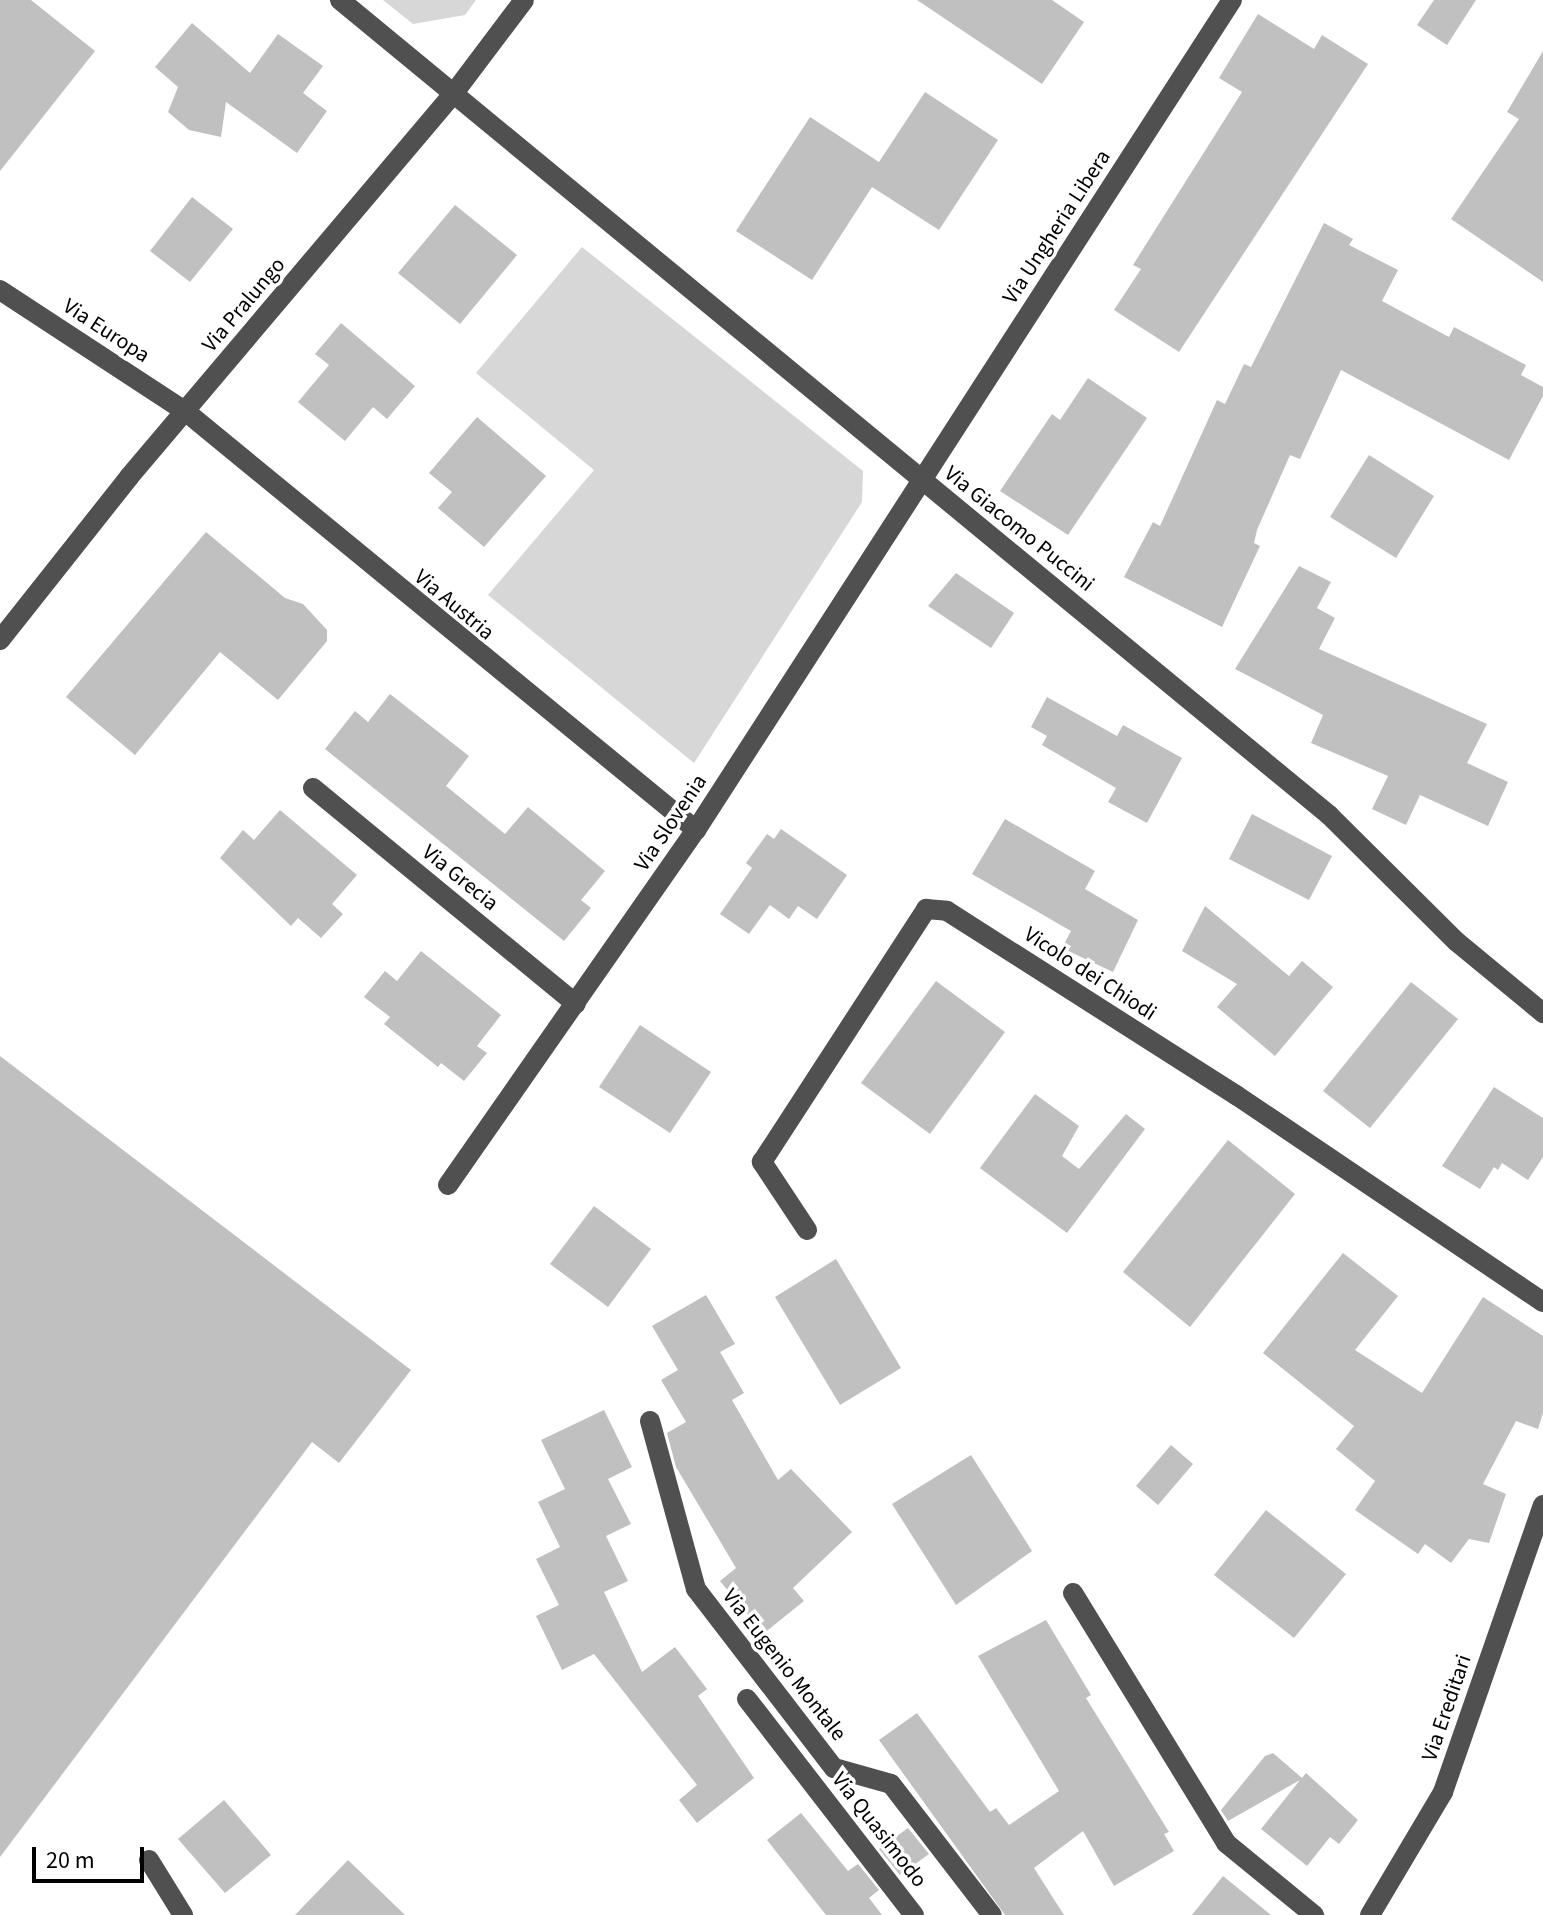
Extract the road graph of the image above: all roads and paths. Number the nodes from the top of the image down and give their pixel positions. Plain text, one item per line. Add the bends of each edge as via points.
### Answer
1 (340, 0) edge
2 (524, 0) edge
3 (1232, 0) edge
4 (454, 93) junction
5 (0, 290) edge
6 (185, 411) junction
7 (922, 480) junction
8 (0, 640) edge
9 (313, 788) dead end
10 (696, 830) junction
11 (576, 1004) junction
12 (1543, 1013) edge
13 (448, 1185) dead end
14 (807, 1230) dead end
15 (1543, 1302) edge
16 (650, 1421) dead end
17 (1543, 1505) edge
18 (1073, 1593) dead end
19 (747, 1699) dead end
20 (149, 1860) dead end
21 (183, 1915) edge
22 (914, 1915) edge
23 (992, 1915) edge
24 (1314, 1915) edge
25 (1370, 1915) edge

1 - 4 street, Via Giacomo Puccini
2 - 4 street, Via Pralungo
3 - 7 street, Via Ungheria Libera
4 - 6 street, Via Pralungo
4 - 7 street, Via Giacomo Puccini
5 - 6 street, Via Europa
6 - 8 street, Via Pralungo
6 - 10 street, Via Austria
7 - 10 street, Via Slovenia
7 - 12 street, Via Giacomo Puccini via 1329,815 1457,942
9 - 11 street, Via Grecia
10 - 11 street, Via Slovenia
11 - 13 street, Via Slovenia
14 - 15 street, Vicolo dei Chiodi via 762,1162 926,909 960,919 1236,1095
16 - 23 street, Via Eugenio Montale via 696,1589 834,1768 891,1784
17 - 25 street, Via Ereditari via 1443,1792
18 - 24 street via 1226,1843
19 - 22 street, Via Quasimodo
20 - 21 street

